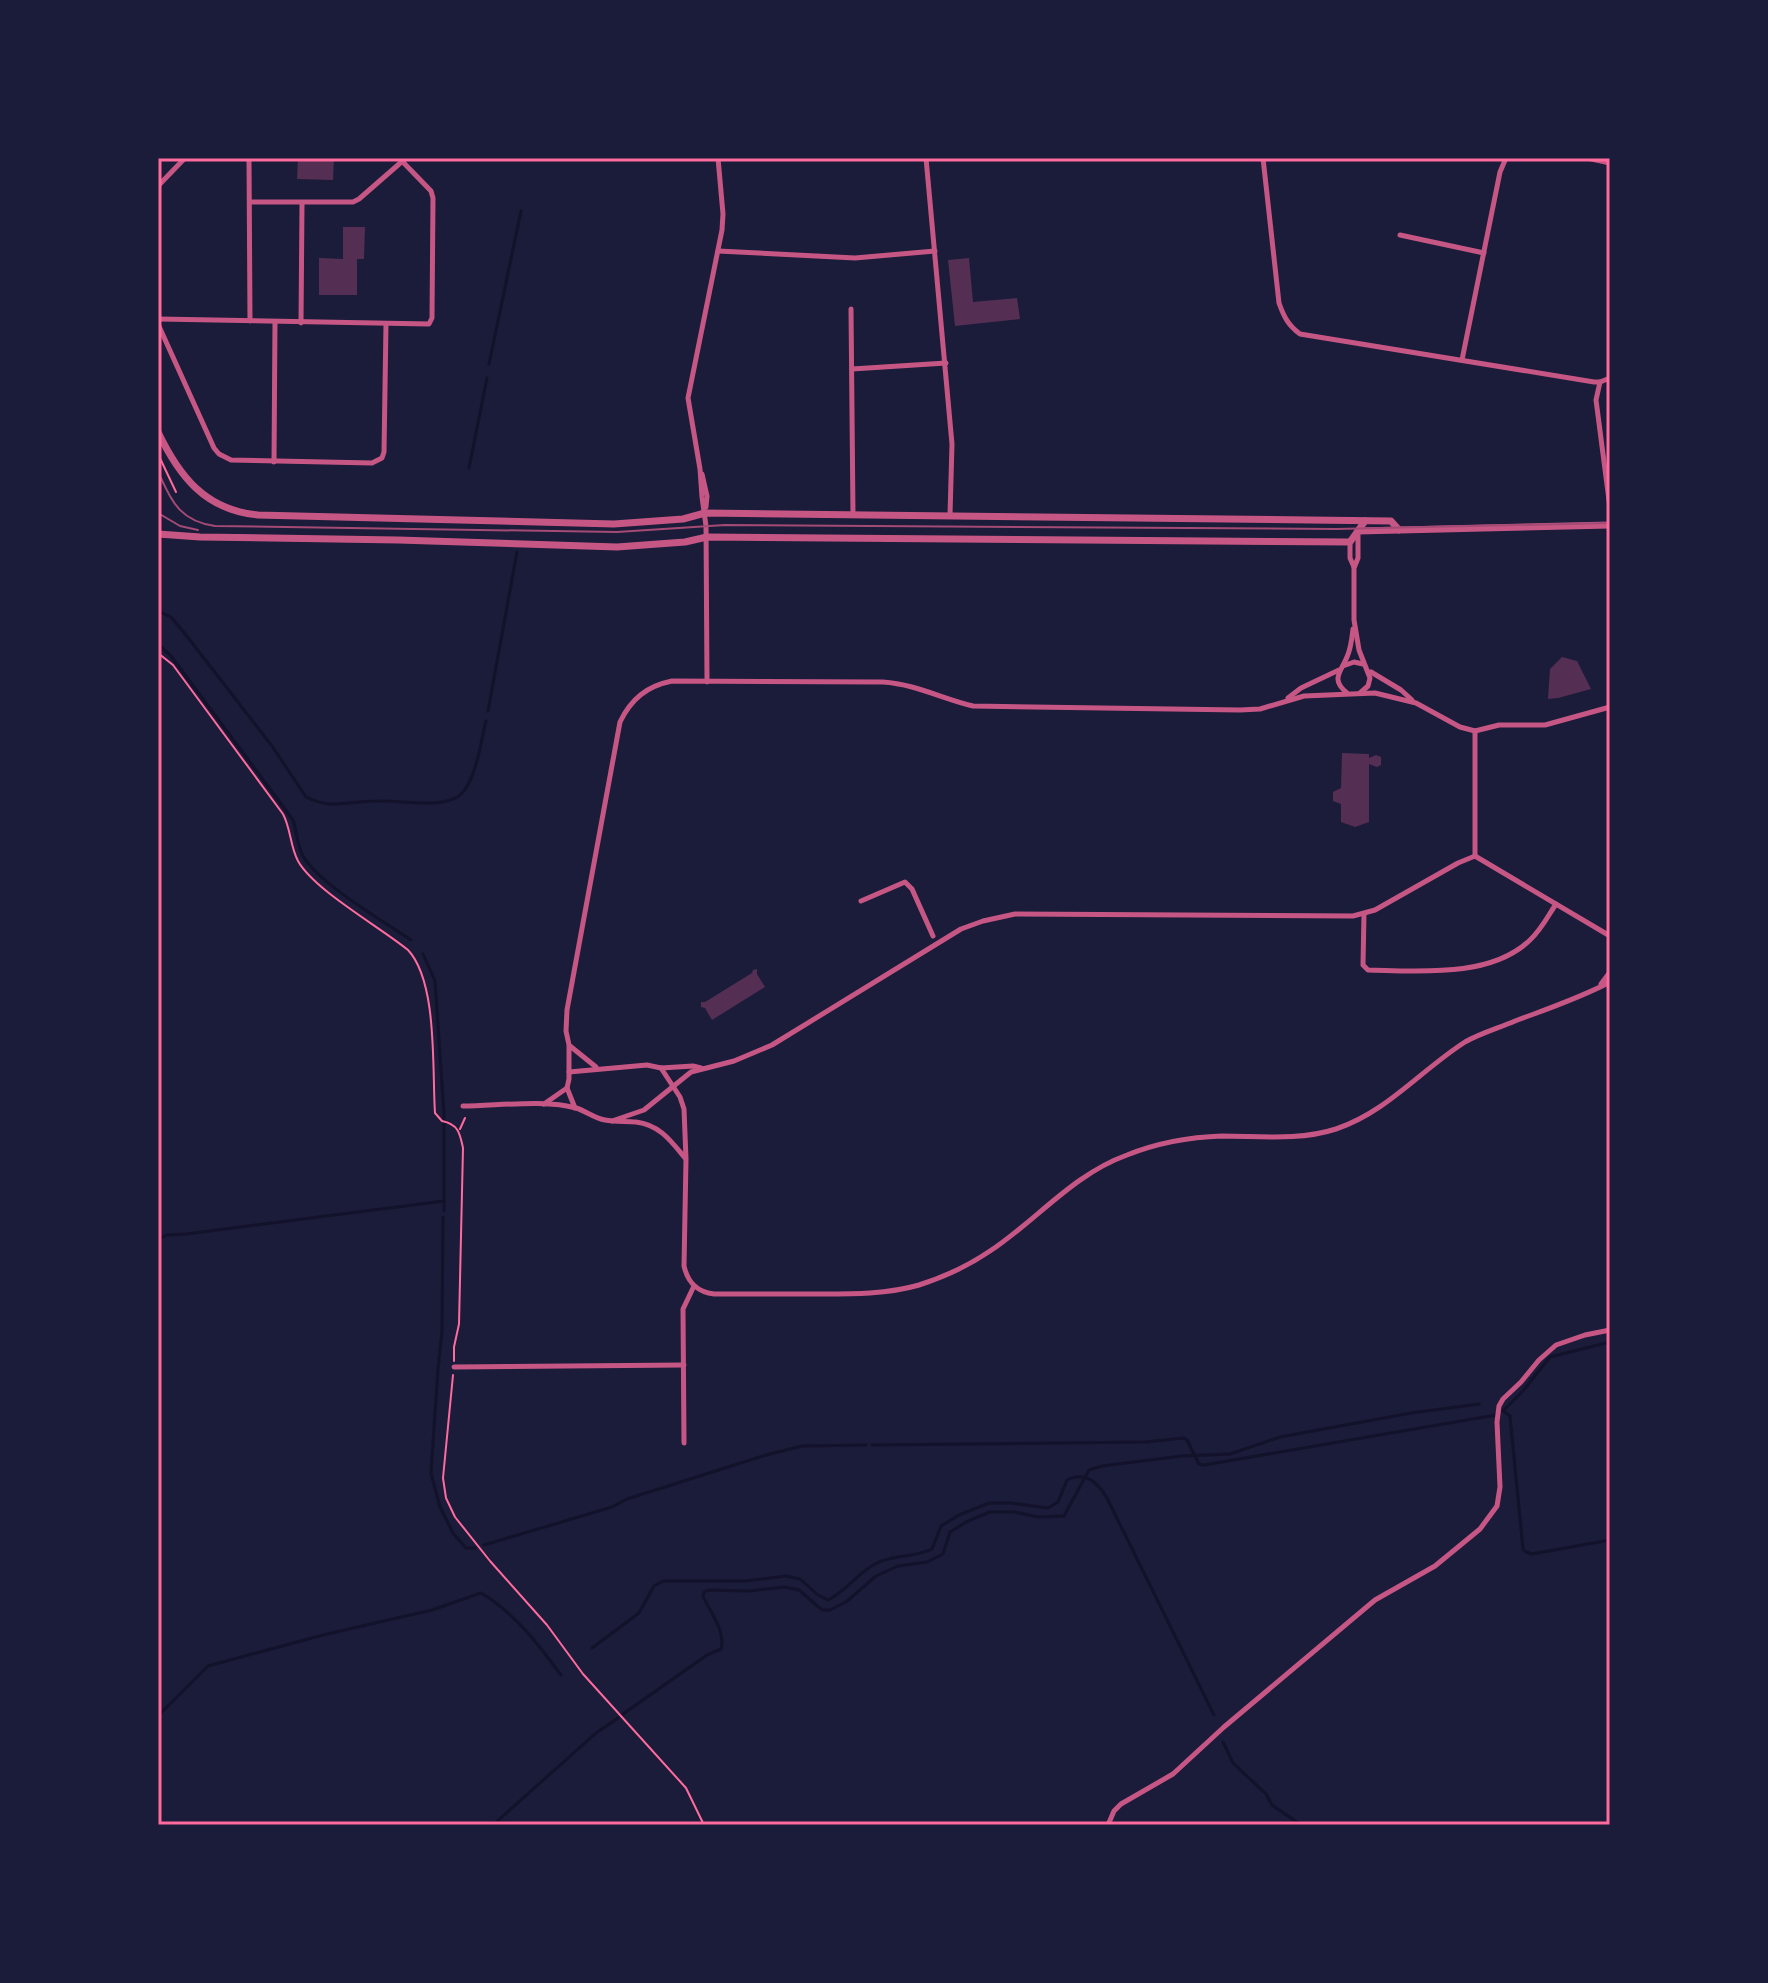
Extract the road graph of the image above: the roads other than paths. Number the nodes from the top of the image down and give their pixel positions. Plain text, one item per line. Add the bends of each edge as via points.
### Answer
1 (185, 158) edge
2 (249, 158) edge
3 (718, 158) edge
4 (926, 158) edge
5 (1263, 158) edge
6 (1506, 158) edge
7 (1587, 158) edge
8 (403, 159) edge
9 (1610, 163) edge
10 (158, 186) edge
11 (250, 202) junction
12 (302, 203) junction
13 (1400, 235) dead end
14 (718, 251) junction
15 (935, 251) junction
16 (1484, 253) junction
17 (851, 309) dead end
18 (158, 321) edge
19 (250, 321) junction
20 (275, 322) junction
21 (301, 323) junction
22 (386, 324) junction
23 (1462, 360) junction
24 (946, 363) junction
25 (852, 369) junction
26 (1610, 378) edge
27 (1600, 382) junction
28 (158, 432) edge
29 (274, 462) junction
30 (1605, 465) junction
31 (1610, 473) edge
32 (1610, 508) edge
33 (705, 513) junction
34 (853, 514) junction
35 (950, 515) junction
36 (1350, 520) junction
37 (1365, 521) junction
38 (1610, 525) edge
39 (1399, 530) junction
40 (1358, 531) junction
41 (158, 534) edge
42 (707, 537) junction
43 (1350, 542) junction
44 (1354, 568) junction
45 (1354, 620) junction
46 (1341, 668) junction
47 (1366, 668) junction
48 (707, 682) junction
49 (1349, 694) junction
50 (1359, 694) junction
51 (1288, 699) junction
52 (1416, 703) junction
53 (1610, 707) edge
54 (1475, 731) junction
55 (1475, 856) junction
56 (861, 901) dead end
57 (1556, 904) junction
58 (1364, 914) junction
59 (933, 936) dead end
60 (1610, 936) edge
61 (1610, 972) edge
62 (1610, 982) edge
63 (1599, 988) junction
64 (569, 1045) junction
65 (597, 1068) junction
66 (661, 1068) junction
67 (702, 1068) junction
68 (569, 1072) junction
69 (668, 1078) junction
70 (674, 1087) junction
71 (567, 1088) junction
72 (665, 1094) junction
73 (544, 1104) junction
74 (463, 1106) dead end
75 (575, 1108) junction
76 (612, 1121) junction
77 (686, 1159) junction
78 (694, 1286) junction
79 (1610, 1330) edge
80 (684, 1365) junction
81 (454, 1367) road end
82 (684, 1443) dead end
83 (1108, 1825) edge

1 - 10 street
2 - 11 street
3 - 14 street via 723,214
4 - 15 street
5 - 23 street via 1279,303 1292,328 1300,334
6 - 16 street
7 - 9 street
8 - 12 street via 353,202
8 - 22 street via 433,198 432,318 425,325
11 - 12 street
11 - 19 street
12 - 21 street
13 - 16 street
14 - 15 street via 855,258
14 - 33 street via 689,390
15 - 24 street
16 - 23 street
17 - 25 street
18 - 19 street
18 - 29 street via 214,448 231,460
19 - 20 street
20 - 21 street
20 - 29 street
21 - 22 street
22 - 29 street via 382,458 372,463
23 - 27 street
24 - 25 street
24 - 35 street
25 - 34 street
26 - 27 street
27 - 30 street via 1596,400
28 - 33 street via 194,487 247,514 614,524
30 - 31 street
30 - 32 street
33 - 34 street
33 - 42 street
34 - 35 street
35 - 36 street
36 - 37 street
36 - 40 street
37 - 39 street via 1391,521
37 - 40 street
38 - 39 street
39 - 40 street
40 - 43 street
40 - 44 street
41 - 42 street via 617,547
42 - 43 street
42 - 48 street
43 - 44 street
44 - 45 street
45 - 46 street
45 - 47 street
46 - 47 street via 1354,662
46 - 49 street via 1339,684
46 - 51 street
47 - 50 street via 1370,683
47 - 52 street
48 - 51 street via 897,683 957,703 991,707 1251,710
48 - 64 street via 672,681 651,687 631,703 620,722 567,1010
49 - 50 street
49 - 51 street
50 - 52 street
52 - 54 street
53 - 54 street via 1545,725
54 - 55 street
55 - 57 street
55 - 58 street
56 - 59 street via 905,882
57 - 58 street via 1521,949 1470,969 1368,970 1363,965
57 - 60 street
58 - 67 street via 1015,914 983,921 961,929 760,1051
61 - 63 street
62 - 63 street
63 - 78 street via 1467,1041 1391,1101 1335,1130 1202,1137 1125,1155 1087,1174 973,1262 918,1285 840,1294 714,1294
64 - 65 street
64 - 68 street
65 - 66 street
65 - 68 street
66 - 67 street
66 - 69 street
67 - 70 street
68 - 71 street
69 - 70 street
69 - 72 street
70 - 72 street
70 - 77 street via 684,1109
71 - 73 street
71 - 75 street
72 - 76 street via 644,1110
73 - 74 street
73 - 75 street
75 - 76 street
76 - 77 street via 657,1128
77 - 78 street via 684,1266
78 - 80 street via 683,1309
79 - 83 street via 1556,1345 1503,1399 1497,1422 1497,1506 1480,1529 1435,1566 1375,1600 1173,1774 1121,1804
80 - 81 street
80 - 82 street

